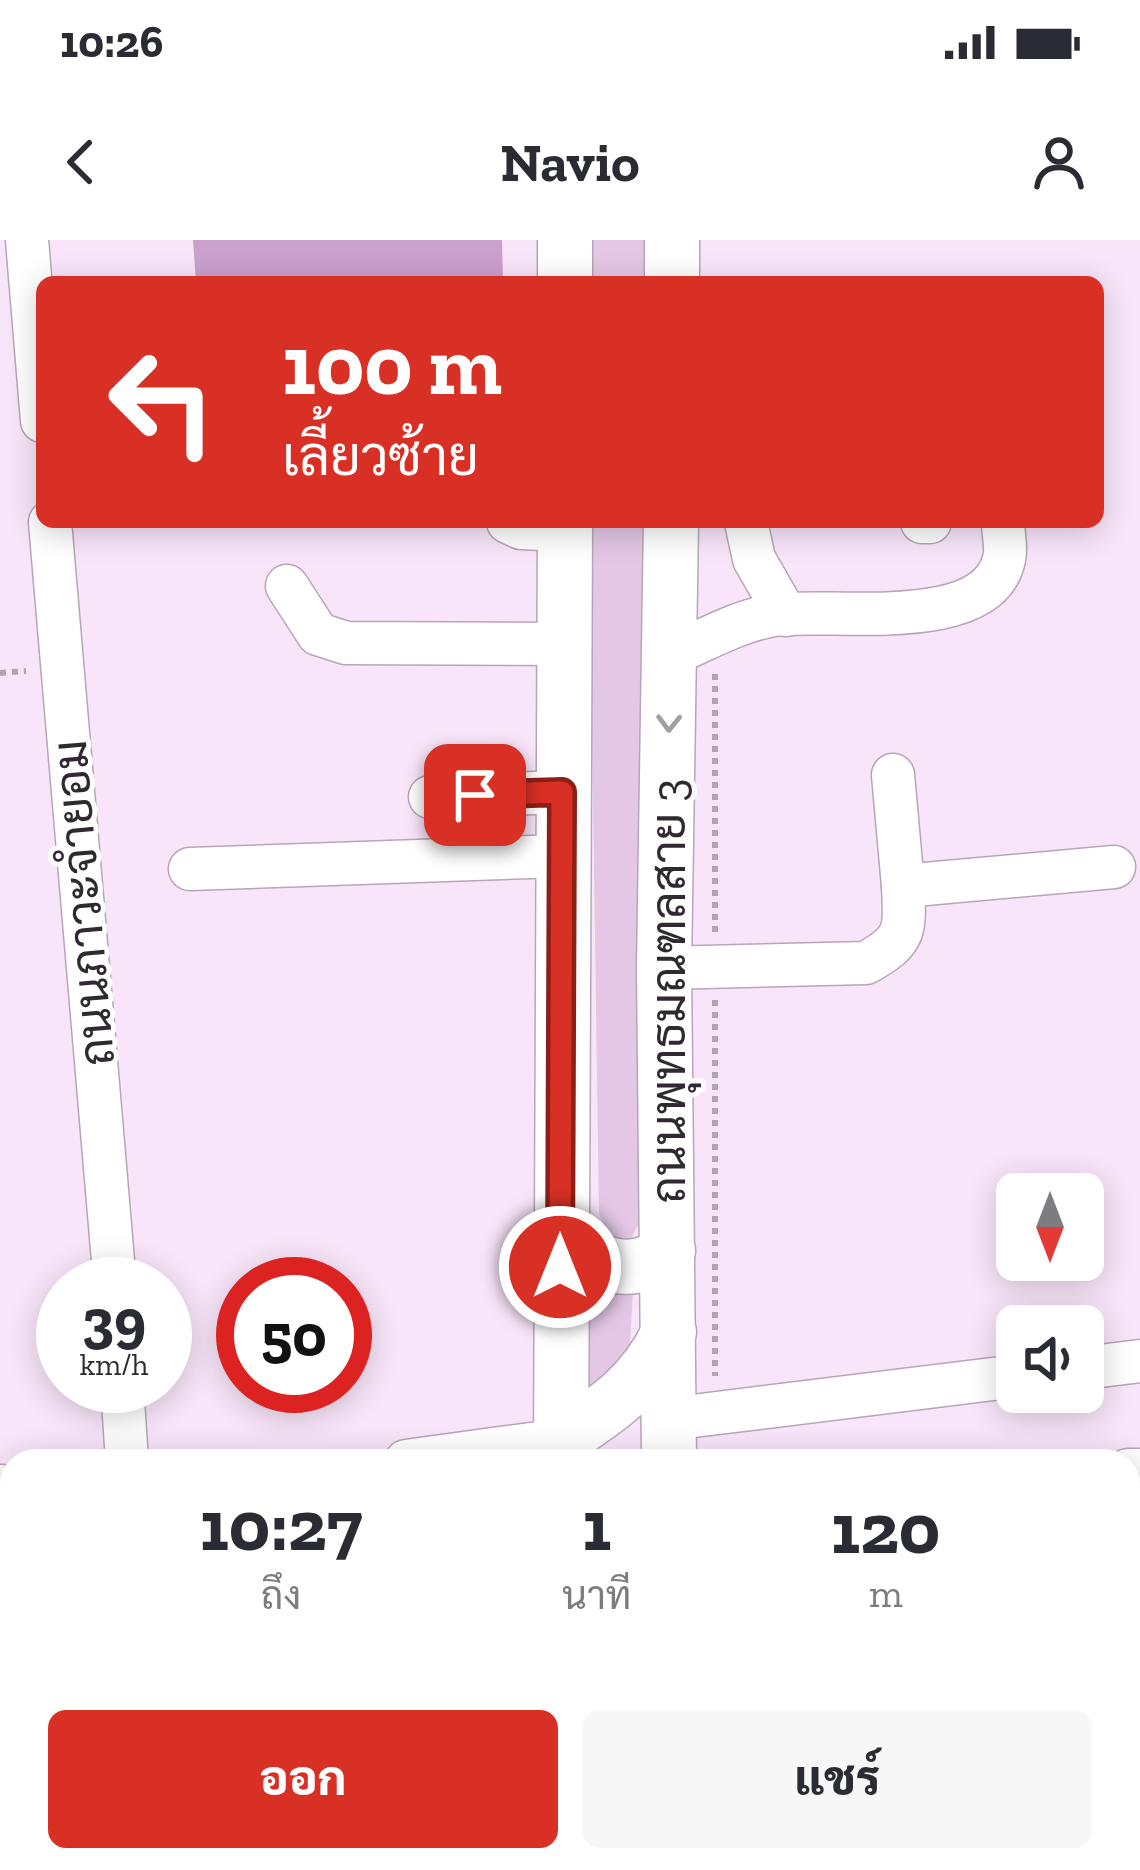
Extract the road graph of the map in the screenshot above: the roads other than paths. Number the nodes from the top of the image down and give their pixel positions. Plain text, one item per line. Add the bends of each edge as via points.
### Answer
1 (28, 240) edge
2 (565, 240) edge
3 (672, 240) edge
4 (565, 276) edge
5 (672, 276) edge
6 (36, 343) edge
7 (51, 528) edge
8 (565, 528) edge
9 (671, 528) edge
10 (747, 528) edge
11 (1003, 528) edge
12 (287, 586) dead end
13 (786, 615) junction
14 (564, 644) junction
15 (670, 656) junction
16 (893, 775) dead end
17 (562, 792) junction
18 (430, 797) dead end
19 (561, 856) junction
20 (1114, 867) dead end
21 (190, 869) dead end
22 (903, 886) junction
23 (664, 968) junction
24 (560, 1237) junction
25 (668, 1251) junction
26 (113, 1257) edge
27 (668, 1332) junction
28 (1140, 1361) edge
29 (1104, 1365) edge
30 (996, 1380) edge
31 (124, 1413) edge
32 (668, 1440) edge
33 (126, 1449) edge
34 (575, 1449) edge
35 (579, 1449) edge
36 (591, 1449) edge

1 - 6 street
2 - 4 main road
3 - 5 main road
7 - 26 street, ถนนภาวะจำยอม
8 - 14 main road
9 - 15 main road, ถนนพุทธมณฑลสาย 3
10 - 13 street via 754,559
11 - 13 street via 1004,560 989,586 961,606
12 - 14 street via 318,634 346,643
13 - 15 street via 727,628
14 - 17 main road
15 -> 23 main road, ถนนพุทธมณฑลสาย 3
16 - 22 street
17 - 18 street
17 - 19 main road
19 - 21 street
19 - 24 main road
20 - 22 street
22 - 23 street via 905,926 895,947 866,963
23 - 25 main road, ถนนพุทธมณฑลสาย 3
24 - 25 main road via 617,1269 646,1267
24 - 34 main road
25 - 27 main road, ถนนพุทธมณฑลสาย 3
27 - 32 main road, ถนนพุทธมณฑลสาย 3
27 - 35 main road via 650,1371
28 - 29 street
30 - 32 street
31 - 33 street
32 - 36 main road

